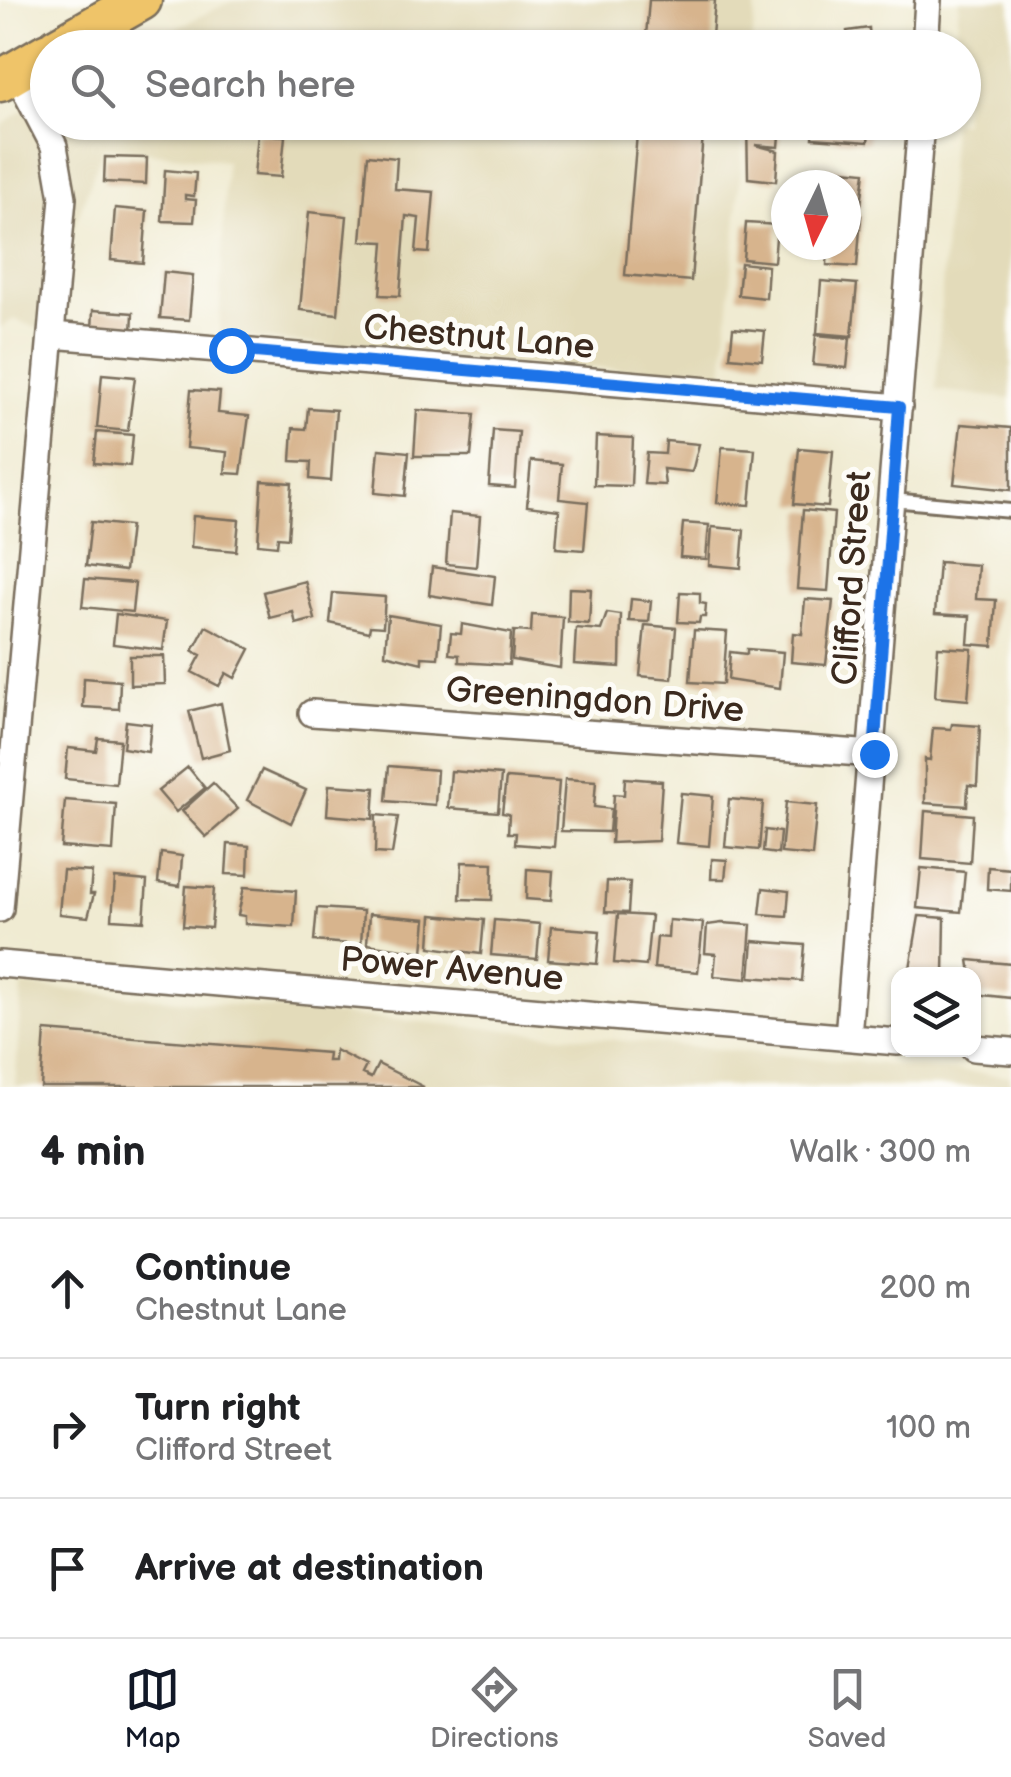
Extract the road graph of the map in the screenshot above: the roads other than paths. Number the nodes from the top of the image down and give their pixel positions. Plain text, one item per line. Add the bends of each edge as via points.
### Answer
1 (140, 0) edge
2 (928, 0) edge
3 (88, 30) edge
4 (926, 30) edge
5 (49, 140) edge
6 (920, 140) edge
7 (52, 335) junction
8 (899, 407) junction
9 (892, 500) junction
10 (1011, 511) edge
11 (312, 713) dead end
12 (874, 754) junction
13 (0, 909) edge
14 (0, 964) edge
15 (848, 1037) junction
16 (891, 1041) edge
17 (981, 1049) edge
18 (1011, 1052) edge

1 - 3 main road
2 - 4 street
5 - 7 street via 61,173
6 - 8 street, Clifford Street
7 - 8 street, Chestnut Lane
7 - 13 street
8 - 9 street, Clifford Street
9 - 10 lane
9 - 12 street, Clifford Street
11 - 12 street, Greeningdon Drive
12 - 15 street, Clifford Street
14 - 15 street, Power Avenue
15 - 16 street, Power Avenue
17 - 18 street

